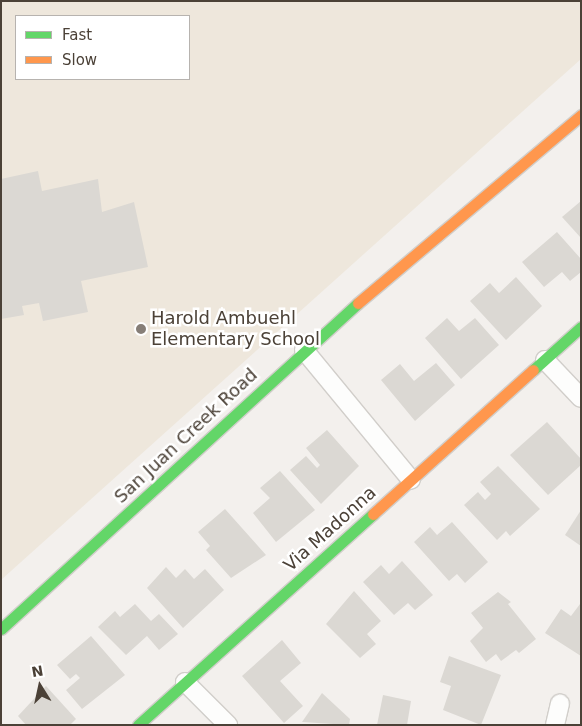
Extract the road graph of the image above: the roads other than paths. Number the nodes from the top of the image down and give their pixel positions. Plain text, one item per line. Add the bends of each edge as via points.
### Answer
1 (581, 115) edge
2 (581, 328) edge
3 (304, 350) junction
4 (545, 360) junction
5 (581, 398) edge
6 (411, 480) junction
7 (1, 629) edge
8 (186, 682) junction
9 (560, 704) dead end
10 (138, 725) edge
11 (228, 725) edge
12 (555, 725) edge

1 - 3 street, San Juan Creek Road
2 - 4 street, Via Madonna
3 - 6 street
3 - 7 street, San Juan Creek Road
4 - 5 street
4 - 6 street, Via Madonna
6 - 8 street, Via Madonna
8 - 10 street, Via Madonna
8 - 11 street
9 - 12 street

